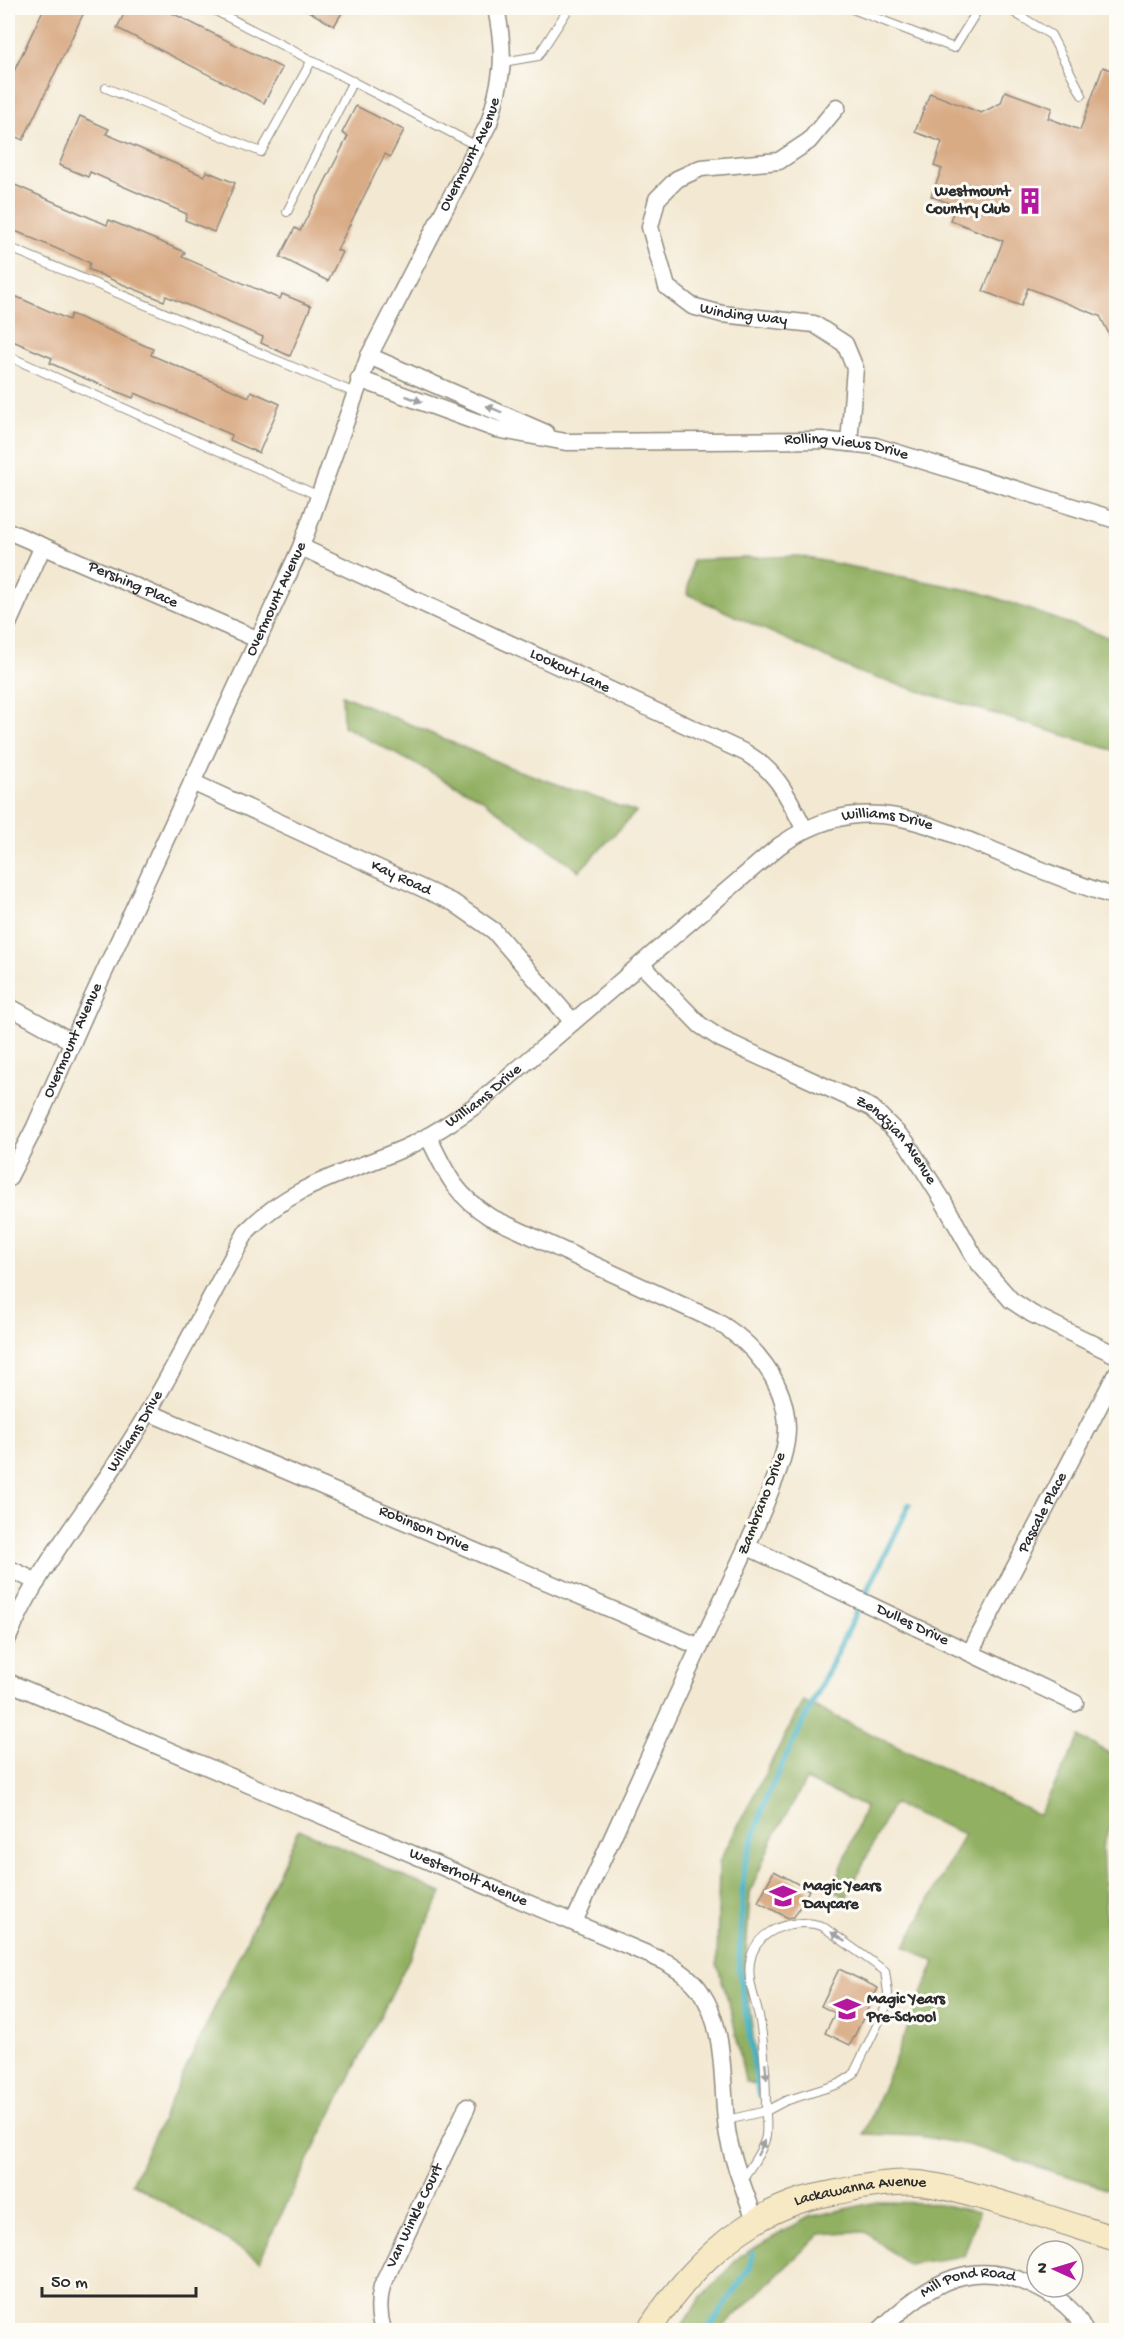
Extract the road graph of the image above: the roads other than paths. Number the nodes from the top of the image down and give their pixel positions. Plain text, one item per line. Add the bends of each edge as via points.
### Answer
1 (210, 8) edge
2 (496, 8) edge
3 (568, 8) edge
4 (850, 8) edge
5 (979, 8) edge
6 (1007, 8) edge
7 (1111, 8) edge
8 (1116, 10) edge
9 (312, 60) junction
10 (503, 62) junction
11 (352, 81) junction
12 (106, 88) dead end
13 (1082, 94) dead end
14 (837, 107) dead end
15 (477, 146) junction
16 (287, 212) dead end
17 (8, 247) edge
18 (8, 356) edge
19 (369, 356) junction
20 (357, 386) junction
21 (566, 442) junction
22 (849, 443) junction
23 (319, 496) junction
24 (1116, 520) edge
25 (8, 531) edge
26 (43, 546) junction
27 (301, 548) junction
28 (8, 624) edge
29 (259, 640) junction
30 (192, 782) junction
31 (805, 830) junction
32 (1116, 897) edge
33 (641, 964) junction
34 (8, 1006) edge
35 (573, 1022) junction
36 (73, 1042) junction
37 (428, 1136) junction
38 (8, 1179) edge
39 (1116, 1355) edge
40 (1116, 1374) edge
41 (148, 1412) junction
42 (748, 1547) junction
43 (8, 1568) edge
44 (37, 1582) junction
45 (8, 1638) edge
46 (700, 1647) junction
47 (970, 1653) junction
48 (8, 1682) edge
49 (1075, 1703) dead end
50 (574, 1922) junction
51 (467, 2107) dead end
52 (766, 2111) junction
53 (726, 2120) junction
54 (741, 2180) junction
55 (756, 2223) junction
56 (1116, 2239) edge
57 (383, 2331) edge
58 (649, 2331) edge
59 (880, 2331) edge
60 (1084, 2331) edge

1 - 9 lane
2 - 10 street, Overmount Avenue
3 - 10 lane via 538,56
4 - 5 lane via 954,48
6 - 13 lane via 1051,35
7 - 8 lane
9 - 11 lane
9 - 12 lane via 261,152
10 - 15 street, Overmount Avenue via 498,94
11 - 15 lane
11 - 16 lane
14 - 22 street, Winding Way via 809,141 779,161 701,168 677,179 657,199 650,227 667,287 692,306 722,314 814,324 844,344 855,368
15 - 19 street, Overmount Avenue
17 - 20 lane
18 - 23 lane
19 - 20 street, Overmount Avenue
21 -> 19 street, Rolling Views Drive
20 -> 21 street, Rolling Views Drive via 496,429
20 - 23 street, Overmount Avenue
21 - 22 street, Rolling Views Drive
22 - 24 street, Rolling Views Drive via 875,446
23 - 27 street, Overmount Avenue
25 - 26 street, Pershing Place
26 - 28 street
26 - 29 street, Pershing Place
27 - 29 street, Overmount Avenue
27 - 31 street, Lookout Lane via 746,753 764,764 780,782
29 - 30 street, Overmount Avenue
30 - 35 street, Kay Road via 454,903 494,931
30 - 36 street, Overmount Avenue
31 - 32 street, Williams Drive via 865,814 895,815 924,822
31 - 33 street, Williams Drive via 779,846
33 - 35 street, Williams Drive
33 - 39 street, Zendzian Avenue via 700,1025 721,1039 872,1108 906,1142 977,1262 1011,1300
34 - 36 street
35 - 37 street, Williams Drive via 476,1105
36 - 38 street, Overmount Avenue
37 - 41 street, Williams Drive via 293,1194 262,1216 247,1232
37 - 42 street, Zambrano Drive via 447,1176 475,1208 714,1320 750,1345 776,1385 787,1426 778,1470
40 - 47 street, Pascale Place
41 - 44 street, Williams Drive
41 - 46 street, Robinson Drive
42 - 46 street, Zambrano Drive
42 - 47 street, Dulles Drive
43 - 44 street
44 - 45 street, Williams Drive
46 - 50 street, Zambrano Drive
47 - 49 street, Dulles Drive
48 - 50 street, Westerholt Avenue
50 - 53 street, Westerholt Avenue via 666,1962 701,1992 718,2031
51 - 57 street, Van Winkle Court via 382,2286 378,2301
52 -> 52 lane via 853,2075 885,2008 885,1971 822,1926 811,1923 770,1930 760,1939 750,1961 749,1979 762,2032
52 - 53 lane
54 -> 52 lane via 764,2144
53 - 54 street, Westerholt Avenue
54 - 55 street, Westerholt Avenue
55 - 56 street, Lackawanna Avenue via 801,2201 876,2185 919,2183 998,2202
55 - 58 street, Lackawanna Avenue via 713,2252 686,2279
59 - 60 street, Mill Pond Road via 906,2305 932,2287 961,2275 988,2273 1023,2280 1061,2300 1078,2316

